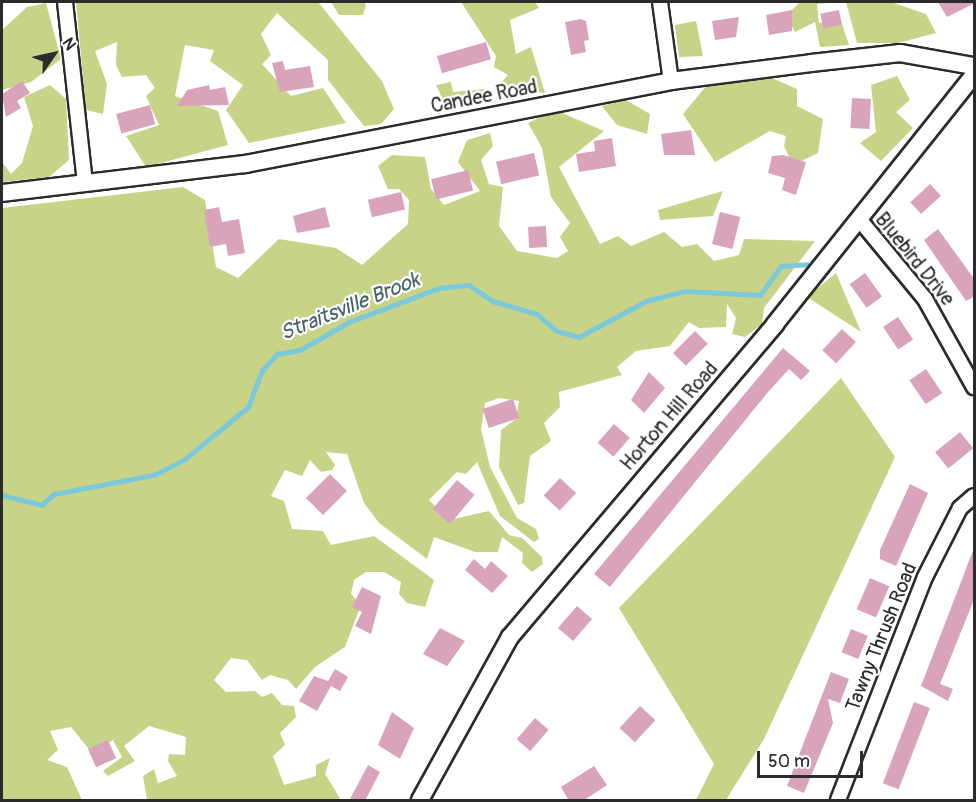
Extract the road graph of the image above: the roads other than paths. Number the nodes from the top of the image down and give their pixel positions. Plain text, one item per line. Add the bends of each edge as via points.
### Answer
1 (65, 2) edge
2 (660, 2) edge
3 (975, 66) edge
4 (975, 75) edge
5 (671, 81) junction
6 (85, 184) junction
7 (2, 193) edge
8 (859, 219) junction
9 (975, 387) edge
10 (975, 496) edge
11 (420, 801) edge
12 (838, 801) edge

1 - 6 street
2 - 5 street
3 - 5 street, Candee Road via 900,53
4 - 8 street, Horton Hill Road
5 - 6 street, Candee Road via 245,164
6 - 7 street, Candee Road
8 - 9 street, Bluebird Drive via 925,299
8 - 11 street, Horton Hill Road via 510,637
10 - 12 street, Tawny Thrush Road via 960,508 925,577

